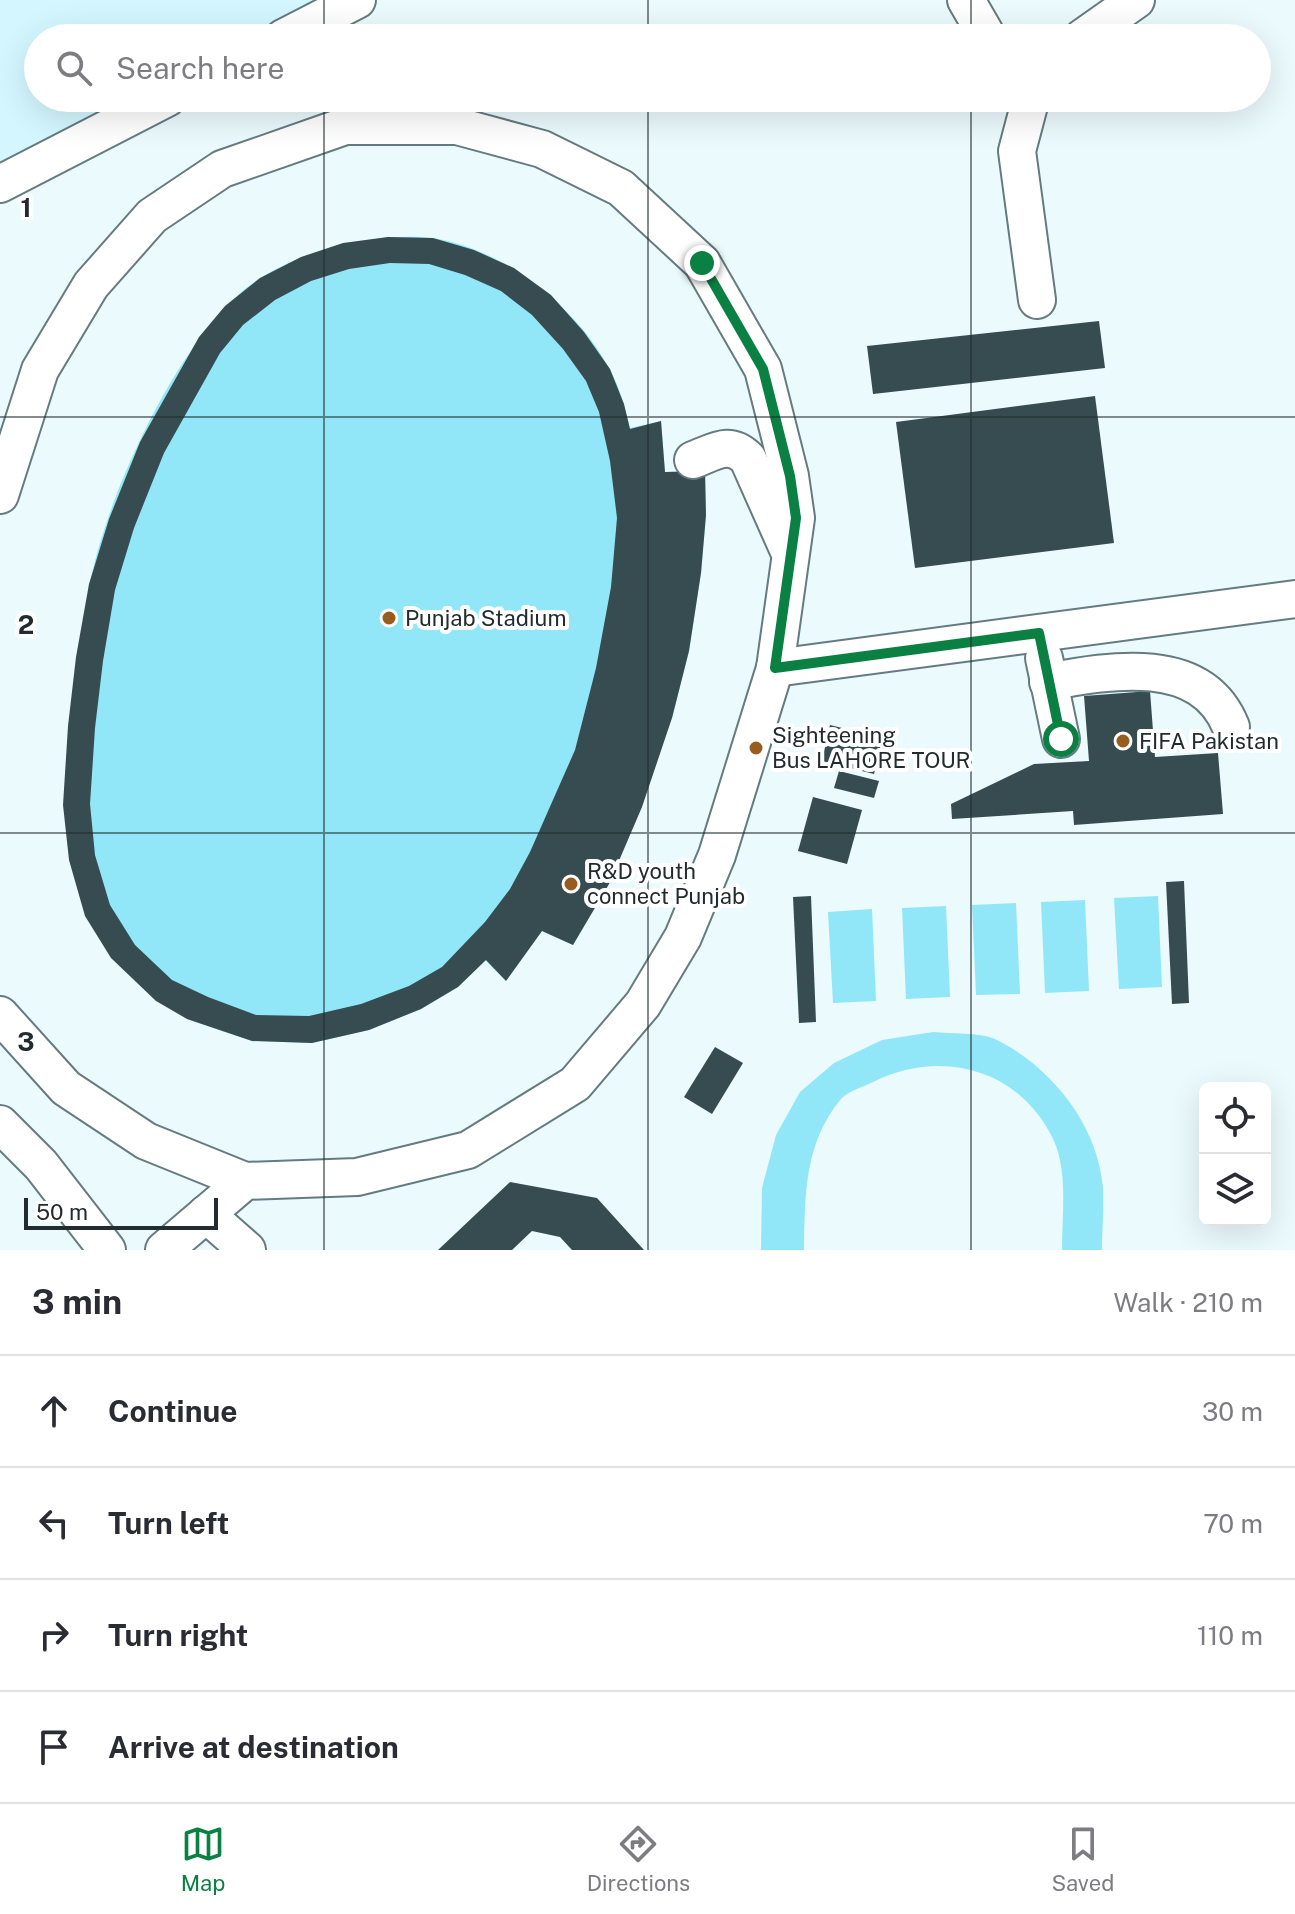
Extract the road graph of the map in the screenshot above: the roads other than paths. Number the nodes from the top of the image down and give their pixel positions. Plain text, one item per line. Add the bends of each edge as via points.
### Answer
1 (357, 0) edge
2 (966, 0) edge
3 (1136, 0) edge
4 (310, 24) edge
5 (980, 24) edge
6 (1102, 24) edge
7 (140, 112) edge
8 (1027, 112) edge
9 (0, 184) edge
10 (1037, 300) dead end
11 (693, 460) dead end
12 (0, 495) edge
13 (792, 557) junction
14 (1295, 599) edge
15 (1134, 620) junction
16 (1039, 633) junction
17 (775, 668) junction
18 (1142, 672) junction
19 (1048, 682) junction
20 (1231, 727) dead end
21 (1061, 739) dead end
22 (0, 1015) edge
23 (0, 1124) edge
24 (245, 1181) junction
25 (206, 1214) junction
26 (107, 1250) edge
27 (164, 1250) edge
28 (247, 1250) edge

1 - 4 street
2 - 5 street
3 - 6 street
7 - 9 street
8 - 10 street via 1017,151
11 - 13 street via 725,448 739,450 748,459
12 - 13 street via 40,370 91,285 152,216 222,169 345,126 457,126 542,149 621,188 702,263 763,369 790,476 796,518
13 - 17 street
14 - 15 street
15 - 16 street
15 - 18 street
16 - 17 street
16 - 19 street
17 - 24 street via 717,855 683,937 643,1004 575,1084 468,1150 357,1177
18 - 19 street
18 - 20 street via 1171,675 1211,694
19 - 21 street
22 - 24 street via 66,1088 146,1141
23 - 26 street via 41,1165
24 - 25 street
25 - 27 street
25 - 28 street

